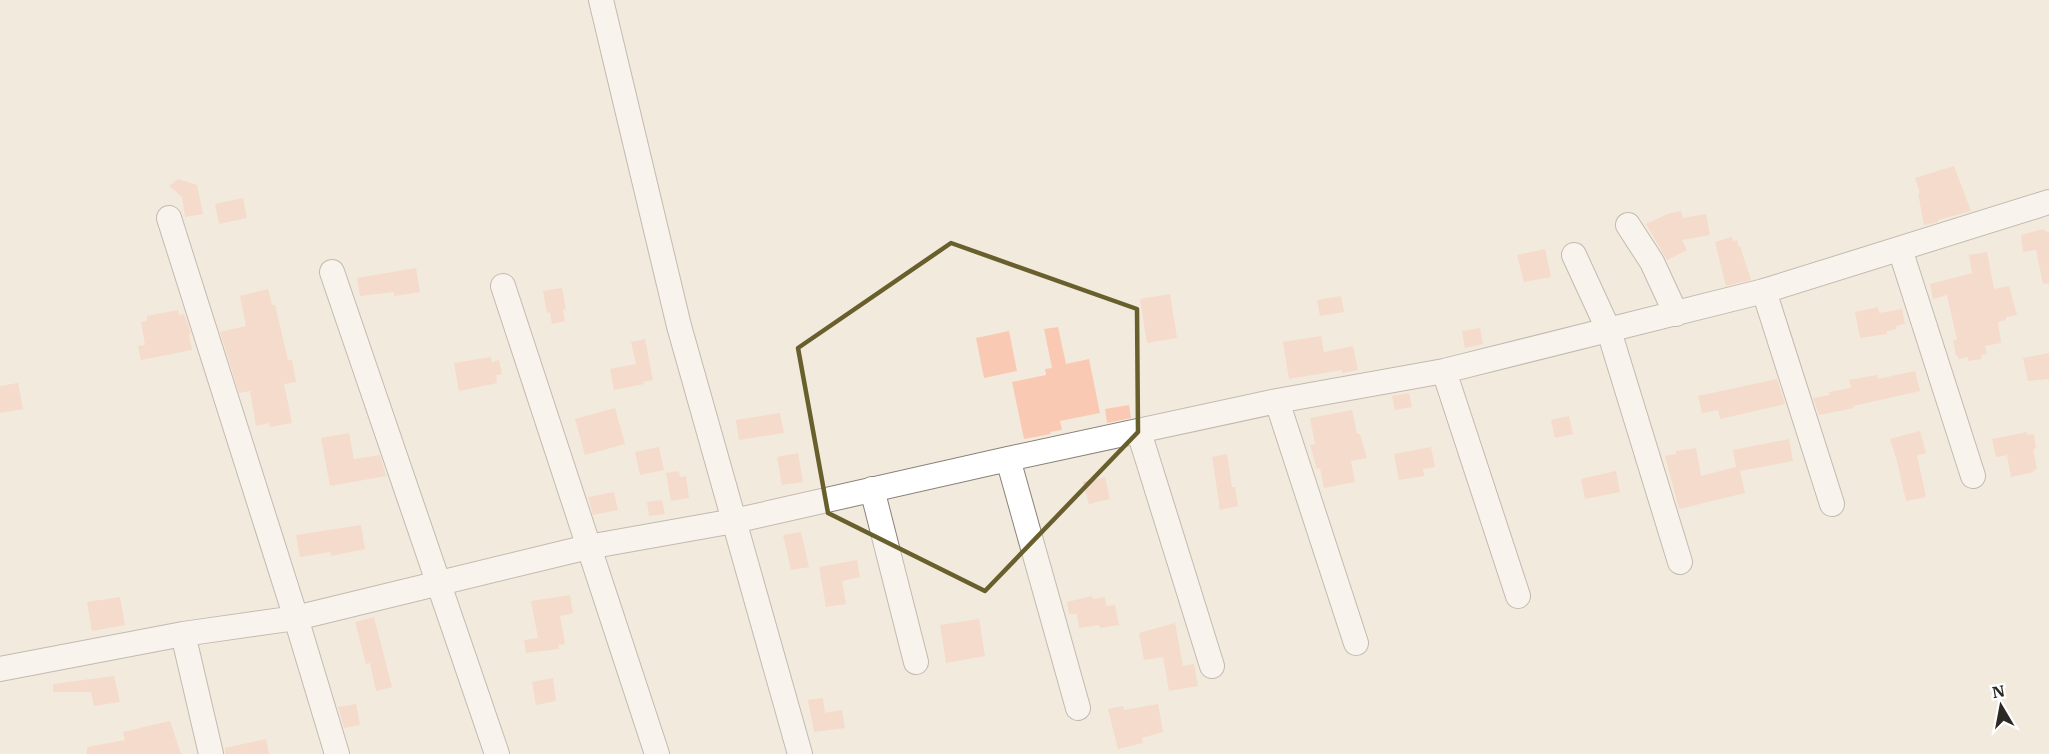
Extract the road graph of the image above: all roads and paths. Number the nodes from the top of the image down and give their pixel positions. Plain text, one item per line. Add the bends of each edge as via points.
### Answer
1 (601, 0) edge
2 (2049, 202) edge
3 (169, 218) dead end
4 (1628, 225) dead end
5 (1900, 249) junction
6 (1574, 255) dead end
7 (332, 272) dead end
8 (503, 286) dead end
9 (1764, 291) junction
10 (1676, 314) junction
11 (1609, 331) junction
12 (1444, 371) junction
13 (1277, 401) junction
14 (1139, 432) junction
15 (1008, 459) junction
16 (1973, 476) dead end
17 (872, 489) junction
18 (1832, 504) dead end
19 (734, 521) junction
20 (588, 547) junction
21 (1680, 562) dead end
22 (439, 583) junction
23 (1518, 596) dead end
24 (296, 618) junction
25 (183, 634) junction
26 (1356, 643) dead end
27 (916, 662) dead end
28 (1212, 666) dead end
29 (0, 669) edge
30 (1078, 708) dead end
31 (211, 754) edge
32 (337, 754) edge
33 (496, 754) edge
34 (657, 754) edge
35 (800, 754) edge

1 - 19 street via 679,326
2 - 5 street
3 - 24 street
4 - 10 street via 1652,262
5 - 9 street
5 - 16 street
6 - 11 street
7 - 22 street
8 - 20 street
9 - 10 street
9 - 18 street
10 - 11 street
11 - 12 street
11 - 21 street
12 - 13 street
12 - 23 street
13 - 14 street
13 - 26 street
14 - 15 street
14 - 28 street
15 - 17 street
15 - 30 street
17 - 19 street
17 - 27 street
19 - 20 street
19 - 35 street
20 - 22 street
20 - 34 street
22 - 24 street
22 - 33 street
24 - 25 street
24 - 32 street
25 - 29 street
25 - 31 street

